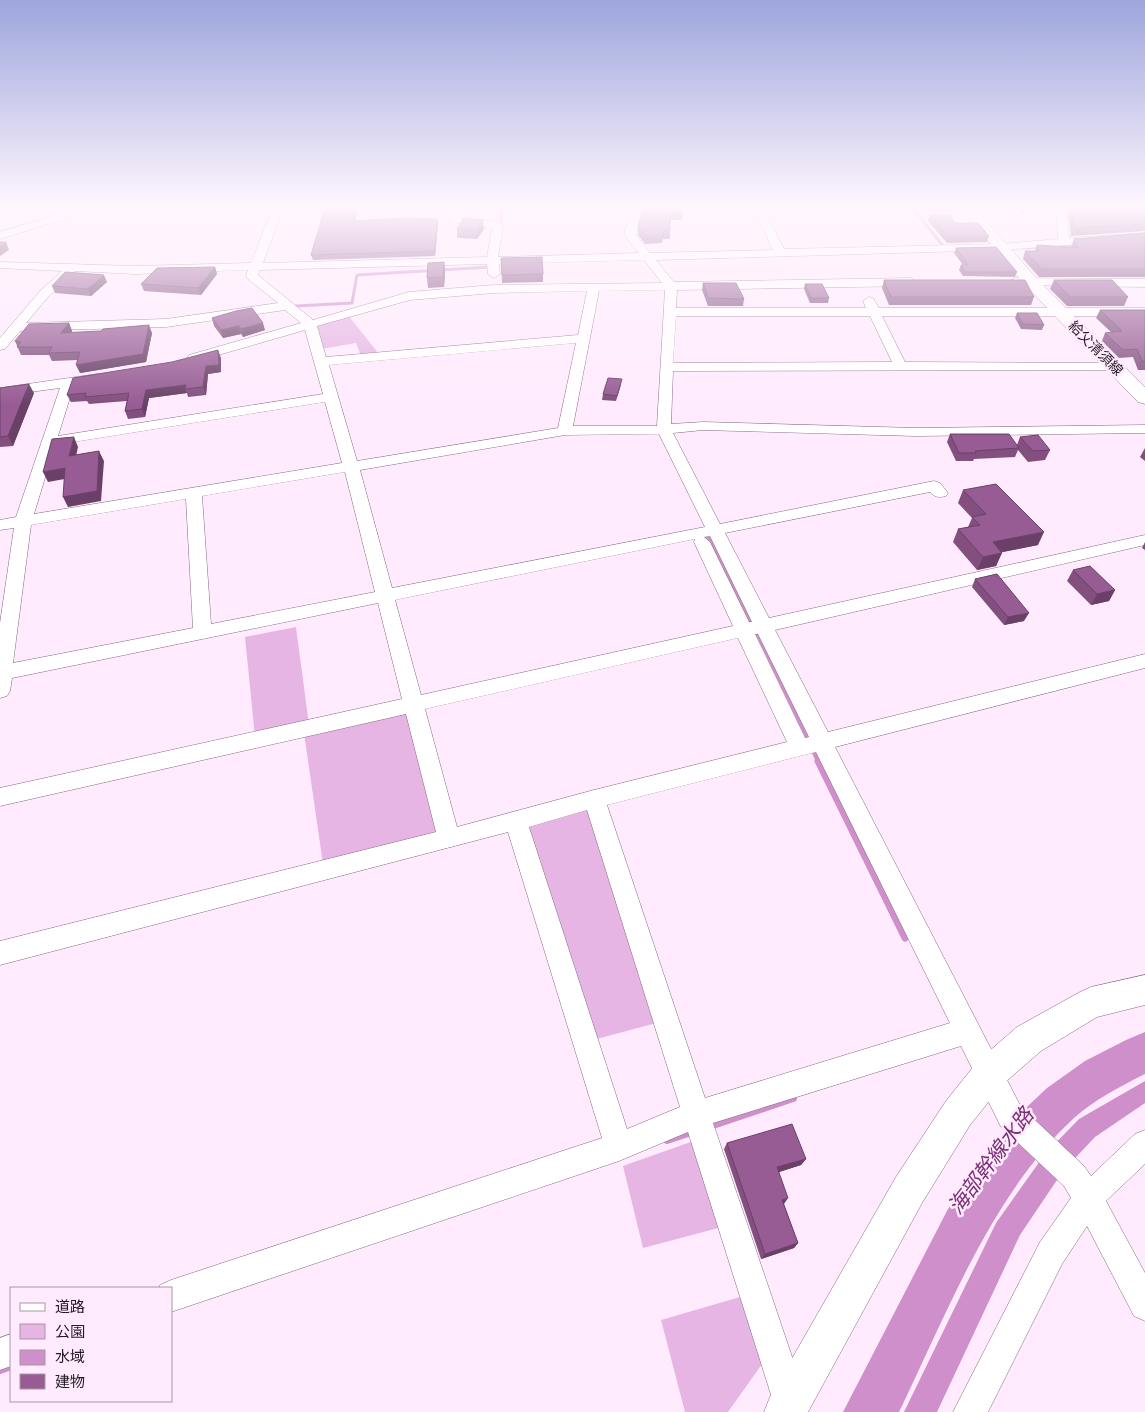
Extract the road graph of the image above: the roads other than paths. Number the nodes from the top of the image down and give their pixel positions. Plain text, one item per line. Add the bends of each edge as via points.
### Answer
1 (66, 274) edge
2 (253, 274) edge
3 (494, 274) edge
4 (661, 274) edge
5 (1024, 274) edge
6 (859, 282) junction
7 (926, 282) edge
8 (1002, 282) edge
9 (1031, 282) junction
10 (1145, 283) edge
11 (671, 286) junction
12 (594, 287) junction
13 (496, 288) junction
14 (286, 306) junction
15 (874, 310) junction
16 (670, 312) junction
17 (1060, 312) junction
18 (1145, 312) edge
19 (310, 324) junction
20 (16, 327) junction
21 (584, 338) junction
22 (0, 346) edge
23 (182, 362) edge
24 (321, 362) junction
25 (667, 366) junction
26 (900, 366) junction
27 (1114, 366) junction
28 (115, 375) edge
29 (68, 382) junction
30 (0, 392) edge
31 (331, 398) junction
32 (1145, 398) edge
33 (664, 429) junction
34 (1145, 429) edge
35 (565, 431) junction
36 (48, 442) junction
37 (351, 467) junction
38 (194, 494) junction
39 (23, 522) junction
40 (0, 526) edge
41 (713, 538) junction
42 (1145, 540) edge
43 (386, 601) junction
44 (754, 628) junction
45 (202, 632) junction
46 (1145, 661) edge
47 (1, 681) edge
48 (413, 705) junction
49 (811, 746) junction
50 (0, 797) edge
51 (594, 799) junction
52 (516, 821) junction
53 (449, 838) junction
54 (0, 953) edge
55 (1145, 990) edge
56 (968, 1031) junction
57 (990, 1073) junction
58 (697, 1114) junction
59 (1145, 1144) edge
60 (619, 1147) junction
61 (1081, 1187) junction
62 (172, 1296) edge
63 (1145, 1305) edge
64 (788, 1407) edge
65 (970, 1412) edge

1 - 20 street
2 - 14 street
3 - 13 street
4 - 11 street
5 - 9 main road, 給父清須線
6 - 7 street
6 - 11 street
6 - 15 street
8 - 9 street
9 - 10 street
9 - 17 main road, 給父清須線
11 - 12 street
11 - 16 street
12 - 13 street
12 - 21 street
13 - 19 street via 409,296
14 - 19 street
14 - 20 street via 166,323
15 - 16 street
15 - 17 street
15 - 26 street
16 - 25 street
17 - 18 street
17 - 27 main road, 給父清須線
19 - 23 street
19 - 24 street
20 - 22 street
21 - 24 street
21 - 35 street
24 - 31 street
25 - 26 street
25 - 33 street
26 - 27 street
27 - 32 main road, 給父清須線
28 - 29 street
29 - 30 street
29 - 36 street
31 - 36 street
31 - 37 street
33 - 34 street via 703,426 916,432
33 - 35 street
33 - 41 street
35 - 37 street
36 - 39 street
37 - 38 street
37 - 43 street
38 - 39 street
38 - 45 street
39 - 40 street
39 - 47 street
41 - 41 street via 934,486 940,493
41 - 43 street
41 - 44 street
42 - 44 street
43 - 45 street
43 - 47 street
43 - 48 street
44 - 48 street
44 - 49 street
45 - 47 street
46 - 49 street
48 - 50 street
48 - 53 street
49 - 51 street
49 - 56 street
51 - 52 street
51 - 58 street
52 - 53 street
52 - 60 street
53 - 54 street
55 - 57 street via 1091,1003 1029,1038
56 - 57 street
56 - 58 street
57 - 61 street via 1011,1116
57 - 64 street via 958,1112 909,1190
58 - 60 street
58 - 64 street
59 - 61 street
60 - 62 street
61 - 63 street
61 - 65 street

